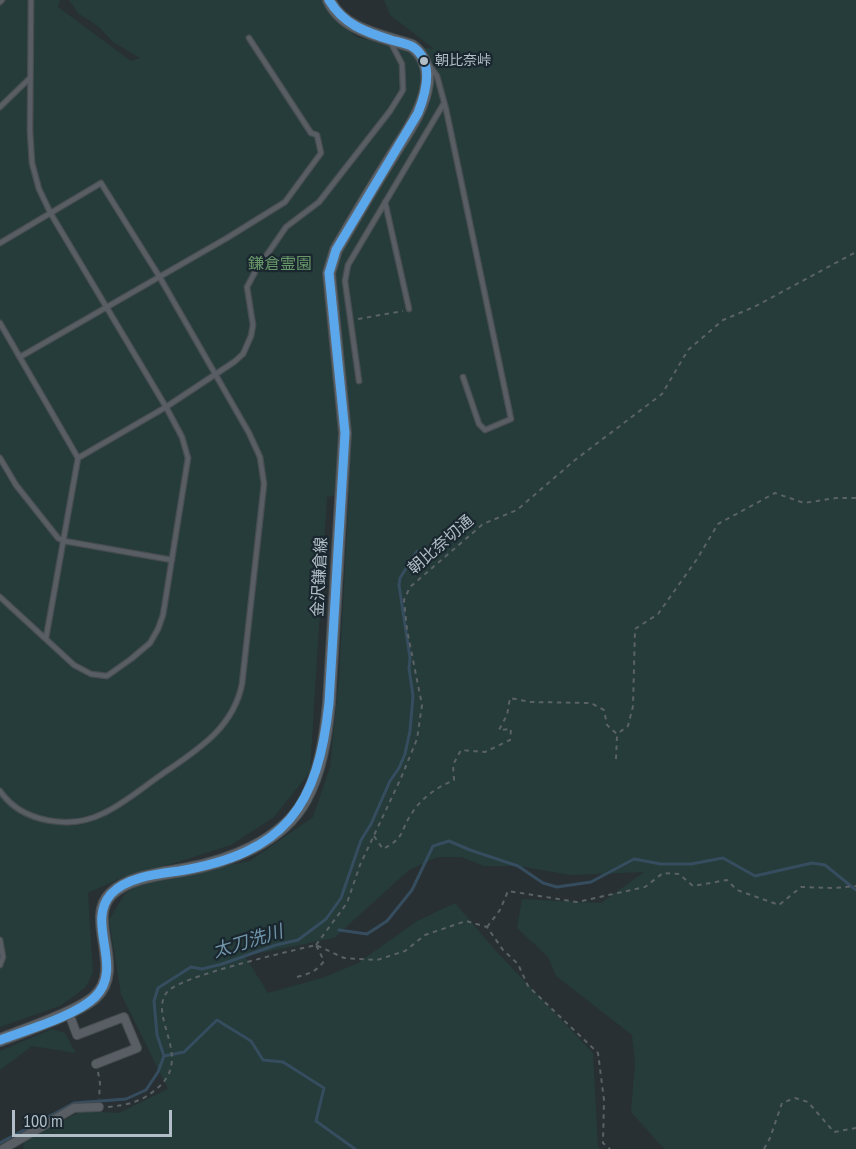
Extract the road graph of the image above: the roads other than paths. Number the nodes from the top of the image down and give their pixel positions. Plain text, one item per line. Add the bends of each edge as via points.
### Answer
1 (31, 0) edge
2 (328, 0) edge
3 (249, 38) dead end
4 (388, 38) junction
5 (419, 52) junction
6 (30, 78) junction
7 (444, 103) junction
8 (0, 107) edge
9 (385, 202) junction
10 (51, 214) junction
11 (0, 243) edge
12 (159, 276) junction
13 (108, 307) junction
14 (408, 309) road end
15 (0, 323) edge
16 (20, 357) junction
17 (214, 375) junction
18 (463, 377) dead end
19 (359, 381) dead end
20 (166, 407) junction
21 (0, 458) edge
22 (78, 458) junction
23 (64, 541) junction
24 (172, 560) junction
25 (0, 597) edge
26 (46, 638) junction
27 (0, 791) edge
28 (0, 940) edge
29 (0, 965) edge
30 (68, 1011) junction
31 (0, 1040) edge
32 (96, 1064) road end
33 (99, 1107) road end
34 (3, 1149) edge

1 - 6 lane
2 - 4 main road via 355,27
3 - 12 lane via 311,134 317,135 321,153 285,202
4 - 5 main road
4 - 17 lane via 402,64 403,90 319,202 286,227 255,272 247,287 253,325 248,345 234,362
5 - 7 lane via 437,76
5 - 30 main road, 金沢鎌倉線 via 427,71 424,97 336,250 329,273 345,434 329,703 312,783 293,816 266,840 243,853 124,885 106,899 102,914 106,982 84,1005
6 - 8 lane
6 - 10 lane via 32,163
7 - 9 lane
7 - 18 lane via 511,419 485,430 479,424
9 - 14 lane
9 - 19 lane via 348,265 345,281
10 - 11 lane
10 - 12 lane via 101,183
10 - 13 lane
12 - 13 lane
12 - 17 lane
13 - 16 lane
13 - 20 lane
15 - 16 lane
16 - 22 lane
17 - 20 lane
17 - 27 lane via 255,445 264,484 242,684 235,709 210,740 106,813 92,818 63,822 36,818 13,806
20 - 22 lane
20 - 24 lane via 182,436 188,458
21 - 23 lane via 16,485
22 - 23 lane
23 - 24 lane
23 - 26 lane
24 - 26 lane via 158,629 150,643 107,676 91,675
25 - 26 lane
28 - 29 lane
30 - 31 main road, 金沢鎌倉線
30 - 32 street via 77,1035 124,1017 137,1048
33 - 34 street via 74,1108

